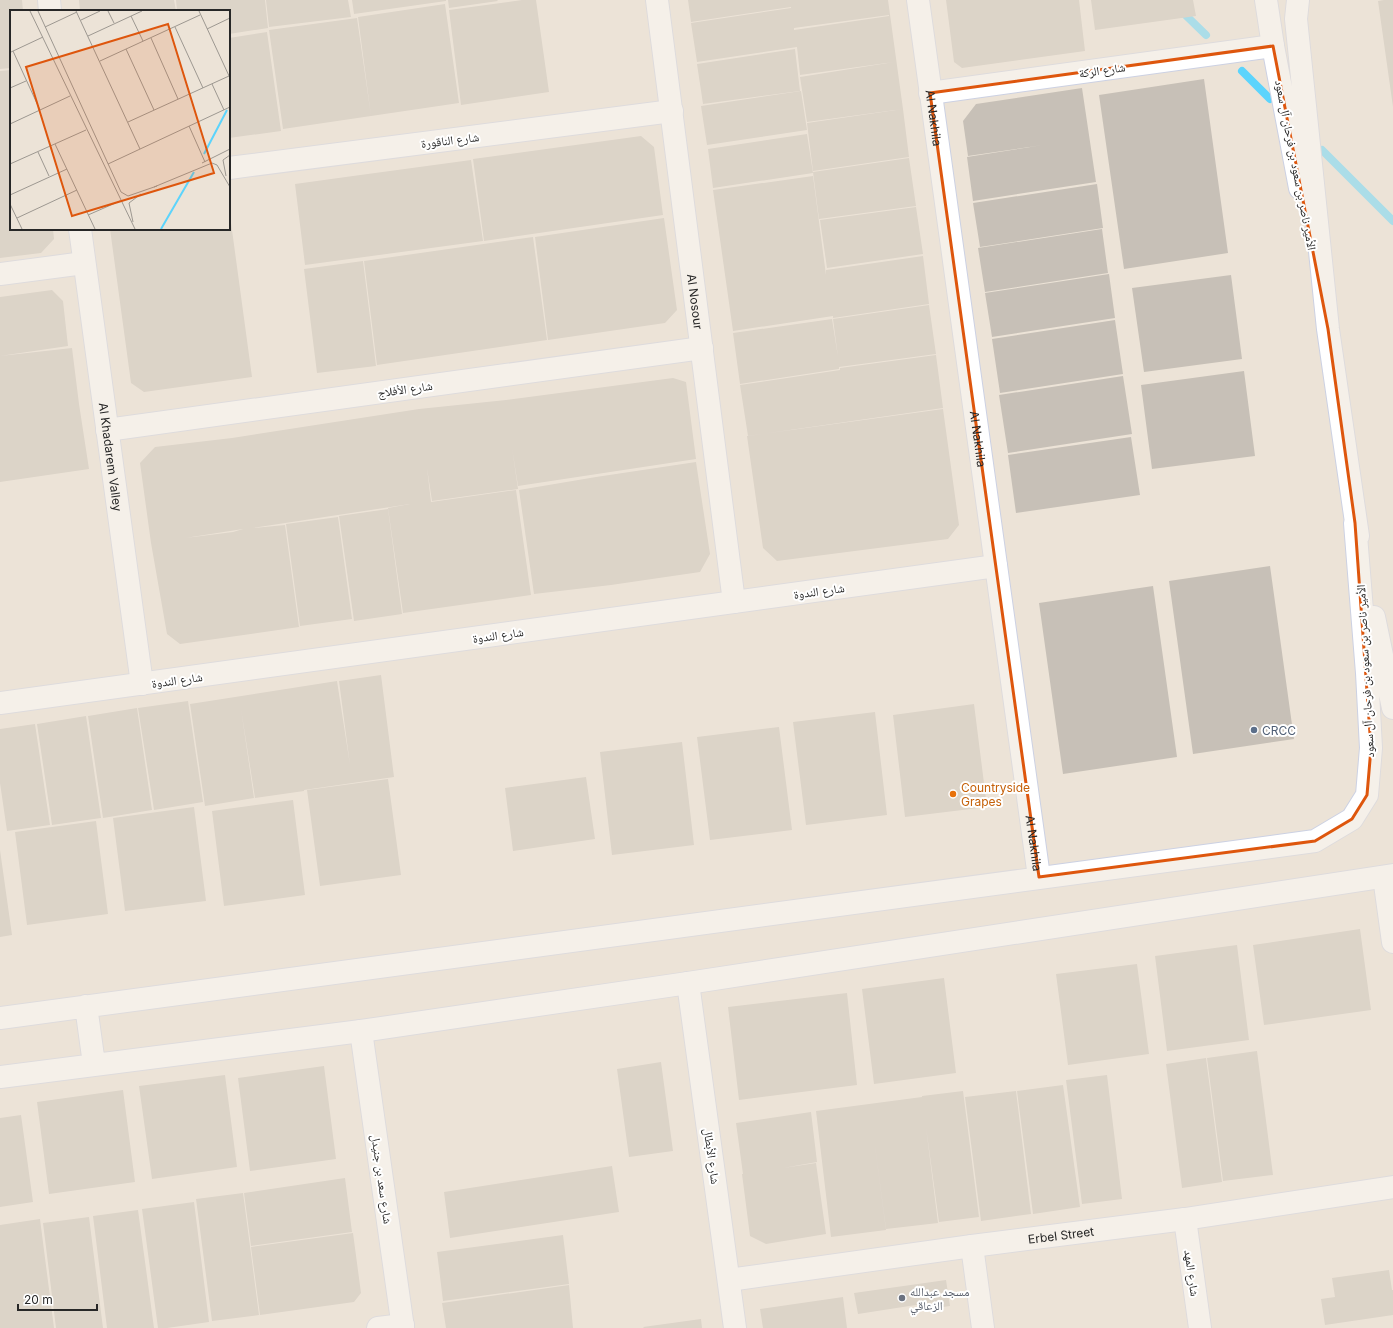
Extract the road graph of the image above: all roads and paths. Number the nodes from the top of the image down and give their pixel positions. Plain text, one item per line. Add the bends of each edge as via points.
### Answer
1 (48, 0) edge
2 (657, 0) edge
3 (918, 0) edge
4 (1266, 0) edge
5 (1297, 9) edge
6 (50, 10) edge
7 (1273, 46) junction
8 (930, 93) junction
9 (672, 111) junction
10 (230, 168) edge
11 (80, 230) edge
12 (84, 263) junction
13 (0, 274) edge
14 (1328, 329) junction
15 (702, 348) junction
16 (108, 430) junction
17 (1355, 523) junction
18 (996, 566) junction
19 (734, 602) junction
20 (142, 684) junction
21 (0, 703) edge
22 (1393, 708) edge
23 (1389, 876) edge
24 (1039, 877) junction
25 (1393, 942) edge
26 (688, 983) junction
27 (86, 1006) junction
28 (0, 1018) edge
29 (361, 1031) junction
30 (94, 1064) junction
31 (0, 1077) edge
32 (1393, 1187) edge
33 (1185, 1219) junction
34 (972, 1246) junction
35 (729, 1280) junction
36 (403, 1326) edge
37 (378, 1328) edge
38 (735, 1328) edge
39 (983, 1328) edge
40 (1200, 1328) edge

1 - 6 street
2 - 9 street, Al Nosour
3 - 8 street, Al Nakhila
4 - 7 street, الأمير ناصر بن سعود بن فرحان آل سعود
5 - 14 street, الأمير ناصر بن سعود بن فرحان آل سعود
7 - 8 street, شارع الركة
7 - 14 street, الأمير ناصر بن سعود بن فرحان آل سعود
8 - 18 street, Al Nakhila
9 - 10 street, شارع الناقورة
9 - 15 street, Al Nosour
11 - 12 street, Al Khadarem Valley
12 - 13 street
12 - 16 street, Al Khadarem Valley
14 - 17 street, الأمير ناصر بن سعود بن فرحان آل سعود
15 - 16 street, شارع الأفلاج
15 - 19 street, Al Nosour
16 - 20 street, Al Khadarem Valley
17 - 22 street, الأمير ناصر بن سعود بن فرحان آل سعود
17 - 24 street, الأمير ناصر بن سعود بن فرحان آل سعود via 1371,748 1367,795 1352,819 1315,841
18 - 19 street, شارع الندوة
18 - 24 street, Al Nakhila
19 - 20 street, شارع الندوة
20 - 21 street, شارع الندوة
23 - 25 street
23 - 26 street
24 - 27 street
26 - 29 street
26 - 35 street, شارع الأبطال
27 - 28 street
27 - 30 street
29 - 30 street
29 - 36 street, شارع سعد بن جنيدل
30 - 31 street
32 - 33 street, Erbel Street
33 - 34 street, Erbel Street
33 - 40 street, شارع المهد
34 - 35 street, Erbel Street
34 - 39 street
35 - 38 street, شارع الأبطال
36 - 37 street

